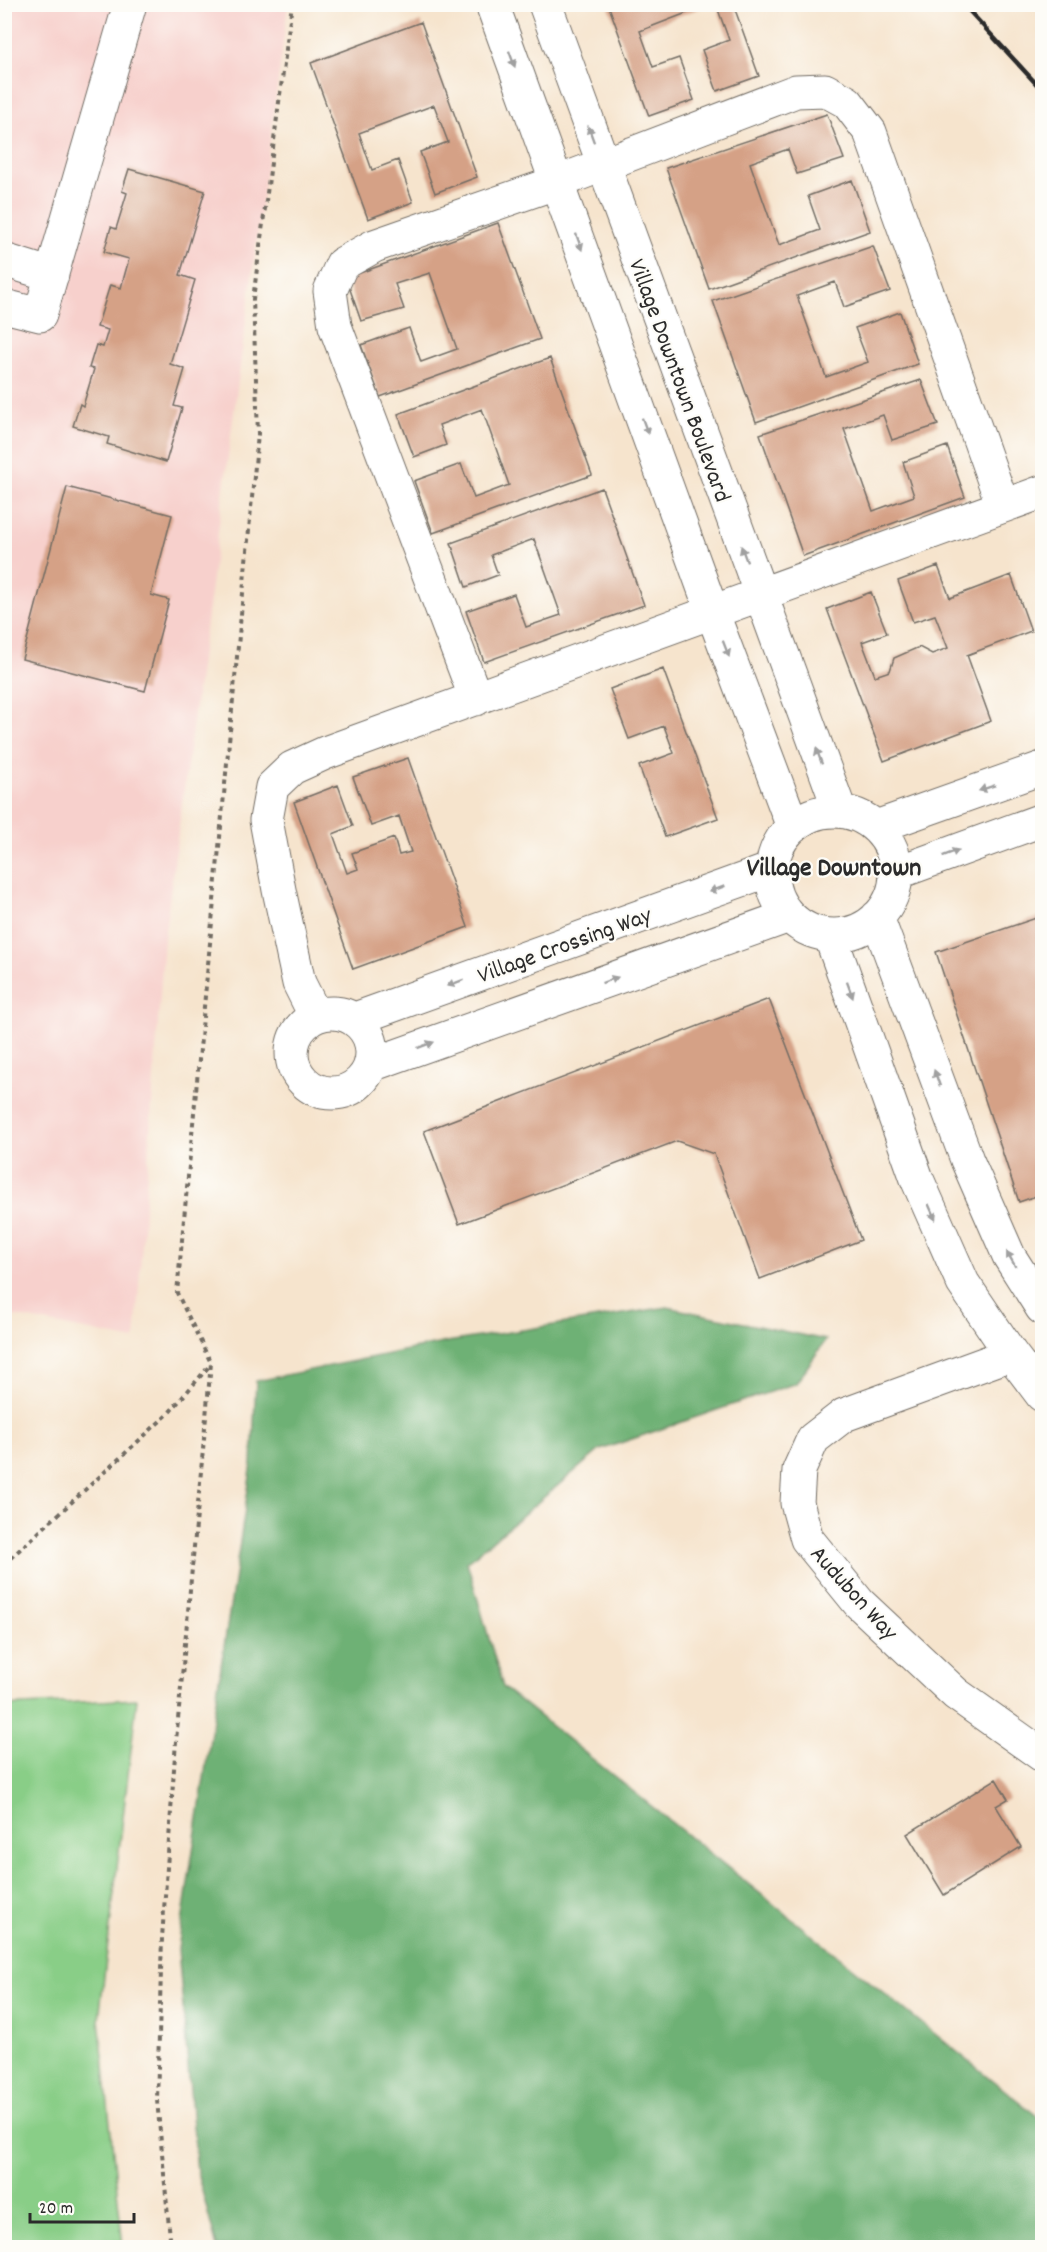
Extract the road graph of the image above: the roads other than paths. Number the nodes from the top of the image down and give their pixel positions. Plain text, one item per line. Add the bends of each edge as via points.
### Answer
1 (130, 4) edge
2 (492, 4) edge
3 (544, 4) edge
4 (602, 164) junction
5 (558, 182) junction
6 (4, 260) edge
7 (52, 275) junction
8 (4, 306) edge
9 (1042, 492) edge
10 (1003, 506) junction
11 (760, 596) junction
12 (712, 614) junction
13 (476, 699) junction
14 (1042, 768) edge
15 (840, 811) junction
16 (1042, 820) edge
17 (794, 826) junction
18 (876, 827) junction
19 (772, 869) junction
20 (896, 873) junction
21 (789, 916) junction
22 (877, 917) junction
23 (830, 935) junction
24 (315, 1016) junction
25 (355, 1018) junction
26 (371, 1065) junction
27 (967, 1160) junction
28 (917, 1179) junction
29 (1042, 1308) edge
30 (1011, 1354) junction
31 (1042, 1395) edge
32 (1042, 1755) edge

1 - 7 street
2 -> 5 street, Village Downtown Boulevard
4 -> 3 street, Village Downtown Boulevard
4 - 5 street
4 - 10 street via 796,91 825,90 847,102 870,132
11 -> 4 street, Village Downtown Boulevard
5 -> 12 street, Village Downtown Boulevard
5 - 13 street via 374,246 342,264 330,291 335,326
6 - 7 street
7 - 8 street via 40,315
9 - 10 street
10 - 11 street
11 - 12 street
15 -> 11 street, Village Downtown Boulevard
12 - 13 street
12 -> 17 street, Village Downtown Boulevard
13 - 24 street via 325,753 292,768 272,787 266,820 279,890 299,983
14 -> 18 street
15 - 17 street via 815,814
15 - 18 street via 859,816
20 -> 16 street
17 - 19 street via 783,838
18 - 20 street via 890,848
19 - 21 street via 776,893
19 -> 25 street, Village Crossing Way
20 - 22 street via 894,889
21 - 23 street via 814,932
26 -> 21 street, Village Crossing Way
22 - 23 street via 863,928
27 -> 22 street
23 -> 28 street
24 - 25 street, Village Crossing Way via 329,1012
24 - 26 street, Village Crossing Way via 304,1023 292,1046 296,1073 305,1083 330,1094 343,1092 360,1082
25 - 26 street via 370,1039
27 - 28 street
29 -> 27 street via 1008,1256
28 -> 30 street via 963,1283
30 - 31 street
30 - 32 street, Audubon Way via 844,1415 813,1439 799,1470 797,1503 807,1539 859,1603 956,1694

